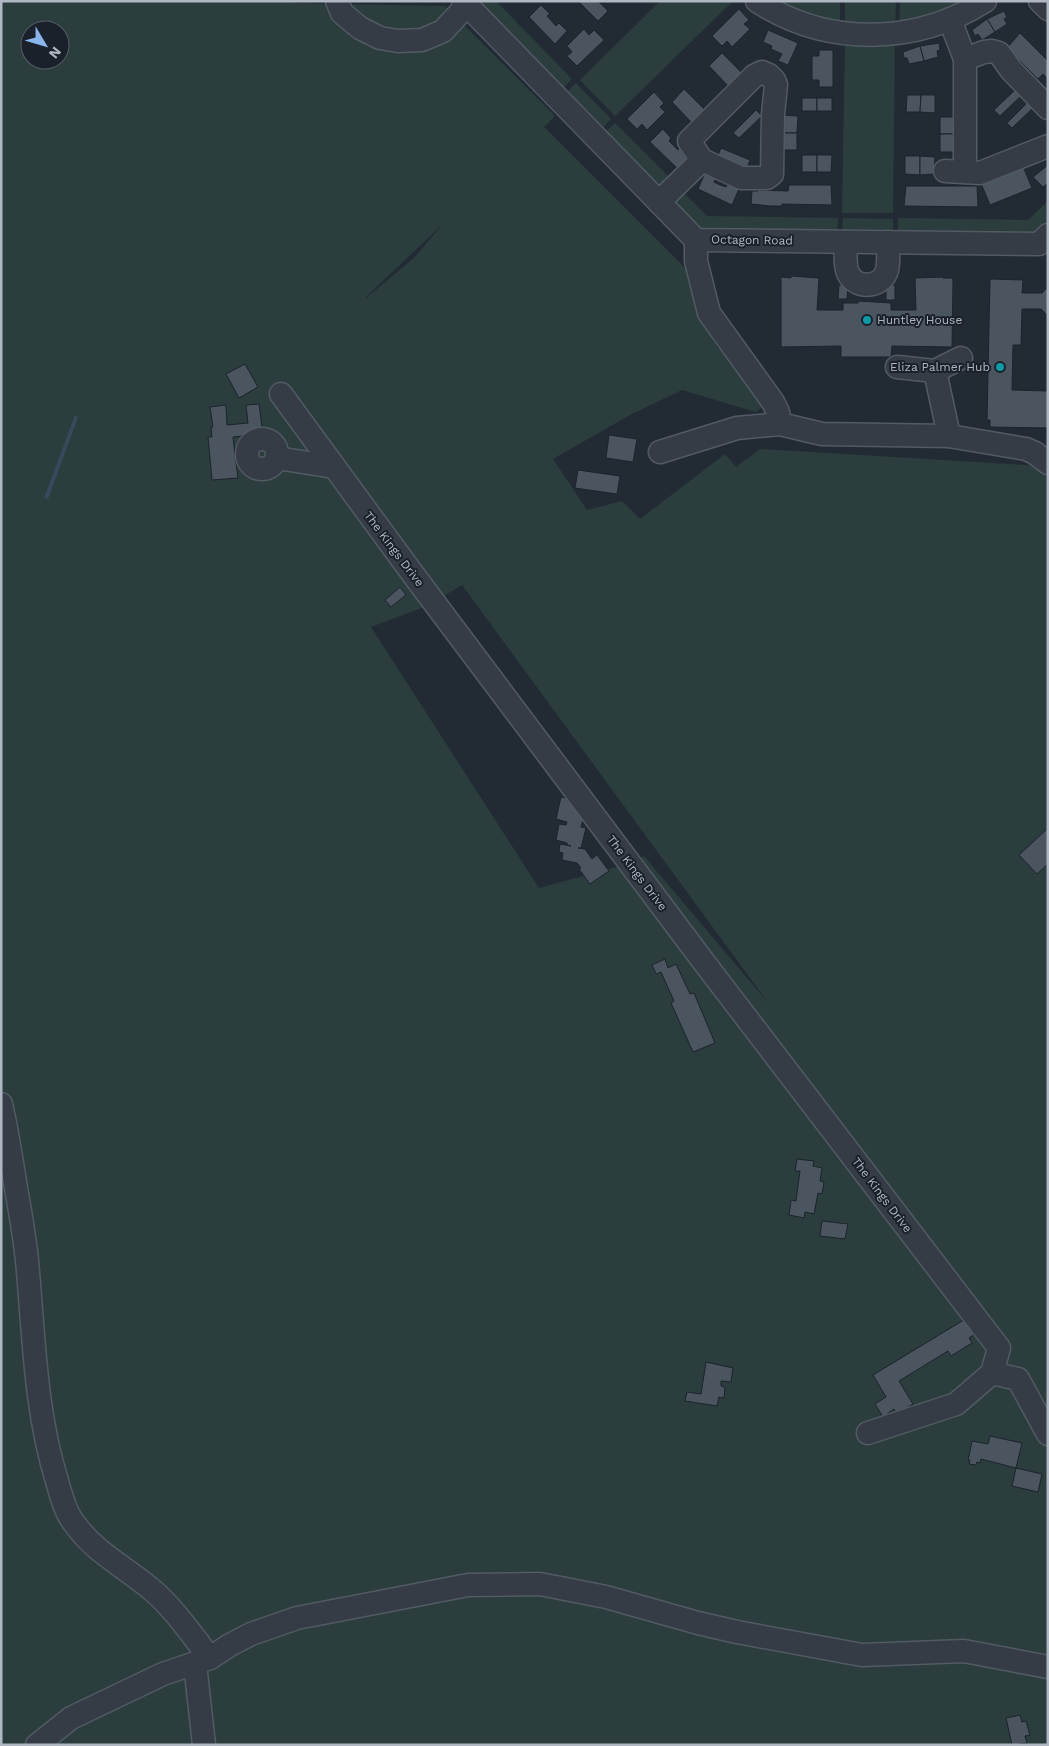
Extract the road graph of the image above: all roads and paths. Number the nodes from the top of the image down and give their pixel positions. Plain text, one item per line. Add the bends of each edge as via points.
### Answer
1 (337, 1) edge
2 (757, 1) edge
3 (986, 1) edge
4 (465, 3) edge
5 (950, 20) junction
6 (965, 59) junction
7 (1048, 108) edge
8 (1048, 146) edge
9 (702, 160) junction
10 (659, 202) junction
11 (1048, 235) edge
12 (696, 240) junction
13 (846, 242) junction
14 (888, 242) junction
15 (961, 358) dead end
16 (897, 367) dead end
17 (935, 371) junction
18 (282, 394) dead end
19 (780, 424) junction
20 (949, 436) junction
21 (660, 452) dead end
22 (276, 458) dead end
23 (1048, 463) edge
24 (334, 467) junction
25 (1, 1104) edge
26 (999, 1348) junction
27 (992, 1373) junction
28 (1018, 1379) junction
29 (868, 1433) dead end
30 (1048, 1434) edge
31 (203, 1661) junction
32 (1048, 1667) edge
33 (37, 1745) edge
34 (204, 1745) edge

1 - 4 street via 342,13 360,28 380,38 398,41 422,40 443,31
2 - 5 street via 809,26 842,34 897,34
3 - 5 street
4 - 10 street, Octagon Road
5 - 6 street
6 - 7 street via 984,52 999,53
6 - 8 street via 955,172 980,173
9 - 9 street via 741,178 770,177 776,85 770,75 762,72 754,76 689,141
9 - 10 street
10 - 12 street, Octagon Road
11 - 14 street, Octagon Road via 1039,244
12 - 13 street, Octagon Road
12 - 19 street via 696,261 709,313 773,402
13 - 14 street, Octagon Road
13 - 14 street via 847,271 855,281 868,285 884,276
15 - 17 street
16 - 17 street
17 - 20 street
18 - 24 street, The Kings Drive
19 - 20 street via 822,434
19 - 21 street via 737,428
20 - 23 street via 1026,449
22 - 24 street
24 - 26 street, The Kings Drive via 708,968
25 - 31 street via 28,1270 42,1420 60,1492 72,1522 89,1542 152,1590 180,1619
26 - 27 street
26 - 28 street, The Kings Drive
27 - 28 street
27 - 29 street via 956,1404
28 - 30 street, The Kings Drive
31 - 32 street via 251,1634 297,1618 468,1585 540,1584 606,1597 698,1623 862,1655 964,1650
31 - 33 street via 163,1674 71,1718
31 - 34 street

